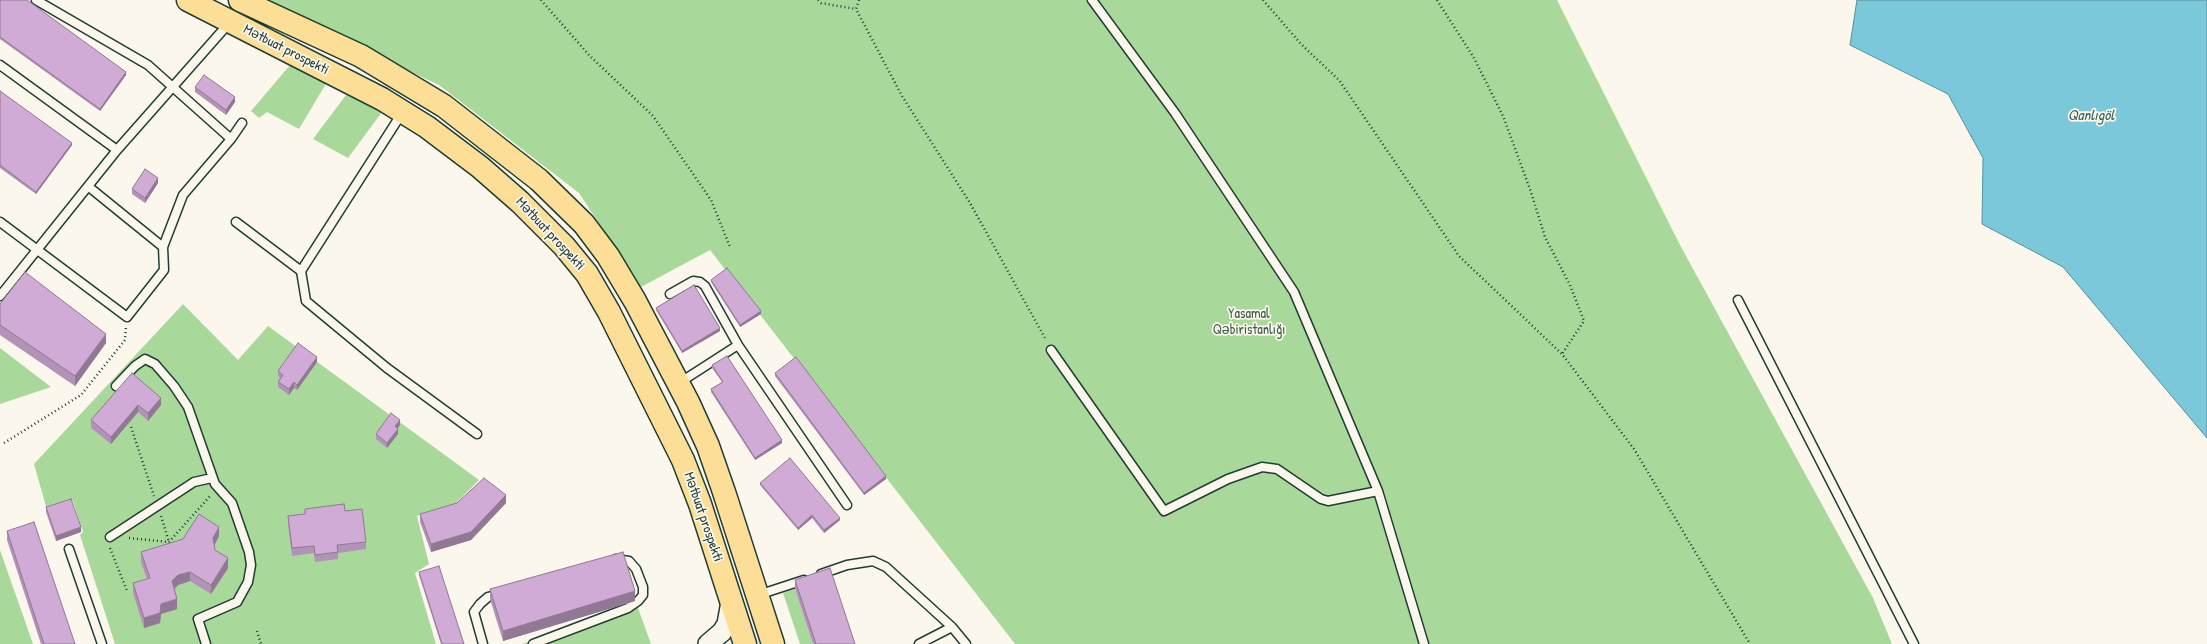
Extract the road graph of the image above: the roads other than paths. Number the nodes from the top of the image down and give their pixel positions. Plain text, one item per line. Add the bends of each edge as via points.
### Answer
1 (36, 0) edge
2 (188, 0) edge
3 (240, 0) edge
4 (1092, 0) edge
5 (230, 21) junction
6 (0, 65) edge
7 (173, 87) junction
8 (403, 112) junction
9 (242, 123) dead end
10 (230, 139) junction
11 (117, 150) junction
12 (89, 187) junction
13 (0, 222) edge
14 (236, 222) dead end
15 (163, 248) junction
16 (36, 249) junction
17 (301, 271) junction
18 (670, 294) dead end
19 (0, 296) edge
20 (1738, 300) dead end
21 (738, 345) junction
22 (1051, 350) road end
23 (678, 383) junction
24 (116, 386) dead end
25 (477, 434) dead end
26 (212, 478) junction
27 (1378, 491) junction
28 (847, 505) dead end
29 (110, 537) road end
30 (69, 549) dead end
31 (609, 560) edge
32 (511, 590) edge
33 (757, 595) junction
34 (731, 602) junction
35 (952, 627) junction
36 (102, 644) edge
37 (206, 644) edge
38 (483, 644) edge
39 (533, 644) edge
40 (708, 644) edge
41 (745, 644) edge
42 (773, 644) edge
43 (919, 644) edge
44 (966, 644) edge
45 (1424, 644) edge
46 (1914, 644) edge

1 - 7 lane via 148,65
2 - 5 main road, Mətbuat prospekti
3 - 23 main road, Mətbuat prospekti via 361,56 397,77 444,106 539,180 584,224 608,256
4 - 27 lane via 1174,113 1294,292
5 - 7 lane
5 - 8 main road, Mətbuat prospekti
6 - 11 lane
7 - 10 lane
7 - 11 lane
8 - 17 lane
8 - 34 main road, Mətbuat prospekti via 480,167 520,202 564,246 587,274 609,312 683,460 700,504
9 - 10 lane
10 - 15 lane via 183,195
11 - 12 lane
12 - 15 lane
12 - 16 lane
13 - 16 lane
14 - 17 lane
15 - 16 lane via 164,270 127,317
16 - 19 lane
17 - 25 lane via 306,301 387,368
18 - 21 lane via 693,281 700,282 705,286
20 - 46 lane
21 - 23 lane
21 - 28 lane
22 - 27 lane via 1164,511 1228,479 1266,466 1277,469 1320,499 1328,501
23 - 33 main road, Mətbuat prospekti via 708,446
24 - 26 lane via 145,359 155,364 188,407
26 - 29 lane via 194,482
26 - 37 lane via 232,503 251,565 248,582 237,602 198,619
27 - 45 lane
30 - 36 lane
31 - 39 lane via 620,558 629,561 636,569 644,587 644,595 628,608
32 - 38 lane via 488,597 474,612
33 - 35 lane via 847,565 873,561 886,567
33 - 42 main road, Mətbuat prospekti
34 - 40 street via 727,624
34 - 41 main road, Mətbuat prospekti
35 - 43 lane
35 - 44 lane

